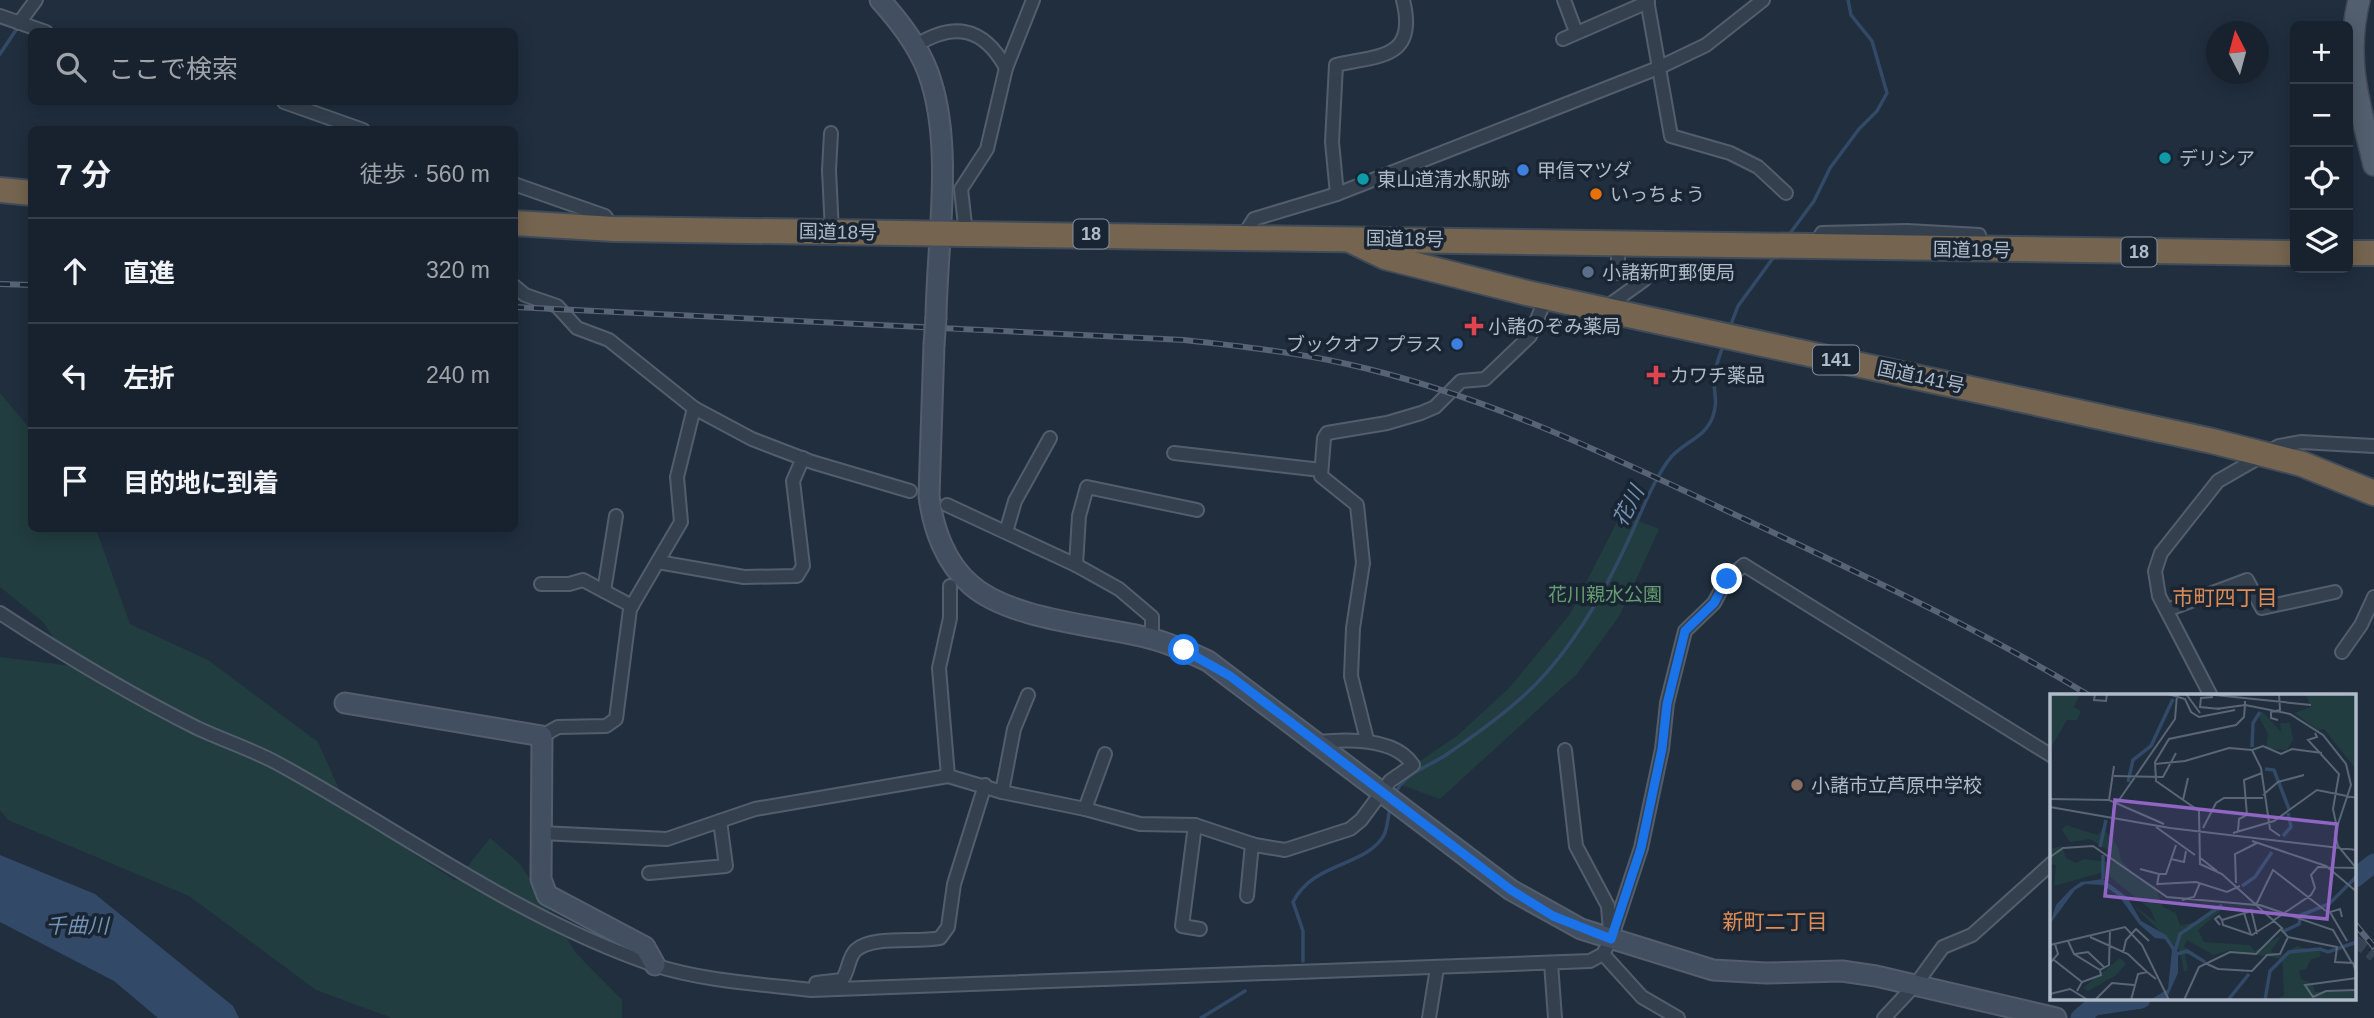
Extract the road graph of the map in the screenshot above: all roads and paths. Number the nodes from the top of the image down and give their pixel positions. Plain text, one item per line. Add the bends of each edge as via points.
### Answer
1 (36, 0) edge
2 (880, 0) edge
3 (1033, 0) edge
4 (1403, 0) edge
5 (1564, 0) edge
6 (1763, 0) edge
7 (2359, 0) edge
8 (1648, 1) edge
9 (0, 16) edge
10 (19, 23) junction
11 (34, 28) edge
12 (1576, 32) junction
13 (1563, 39) dead end
14 (915, 46) junction
15 (1006, 68) junction
16 (1657, 68) junction
17 (292, 105) edge
18 (351, 126) edge
19 (831, 133) dead end
20 (2374, 165) edge
21 (518, 185) edge
22 (0, 190) edge
23 (28, 192) edge
24 (1786, 193) dead end
25 (1337, 194) junction
26 (518, 223) edge
27 (614, 229) junction
28 (832, 232) junction
29 (939, 234) junction
30 (965, 234) junction
31 (1244, 235) junction
32 (1345, 238) junction
33 (1414, 238) junction
34 (1618, 243) junction
35 (2290, 253) edge
36 (2353, 253) edge
37 (2374, 253) edge
38 (1407, 263) junction
39 (518, 289) edge
40 (1546, 298) junction
41 (1603, 310) junction
42 (694, 408) junction
43 (1050, 438) dead end
44 (2374, 446) edge
45 (1174, 453) dead end
46 (2266, 454) junction
47 (803, 458) junction
48 (1321, 470) junction
49 (910, 491) dead end
50 (2374, 493) edge
51 (947, 505) dead end
52 (1197, 510) dead end
53 (616, 516) dead end
54 (1006, 532) junction
55 (658, 562) junction
56 (1076, 565) junction
57 (541, 584) dead end
58 (950, 586) dead end
59 (604, 591) junction
60 (2335, 592) dead end
61 (2374, 597) edge
62 (632, 606) junction
63 (2167, 610) junction
64 (0, 613) edge
65 (1152, 638) junction
66 (2342, 652) dead end
67 (2210, 694) edge
68 (1028, 695) dead end
69 (345, 704) dead end
70 (542, 736) junction
71 (1367, 740) junction
72 (1318, 742) junction
73 (1565, 750) dead end
74 (1105, 754) dead end
75 (2050, 755) edge
76 (948, 776) junction
77 (985, 785) junction
78 (1002, 792) junction
79 (1385, 794) junction
80 (1085, 808) junction
81 (720, 821) junction
82 (1195, 825) junction
83 (541, 833) junction
84 (1252, 844) junction
85 (2050, 865) edge
86 (649, 873) dead end
87 (1247, 896) dead end
88 (1200, 929) dead end
89 (1607, 947) junction
90 (1550, 963) junction
91 (655, 965) junction
92 (1437, 968) junction
93 (1916, 984) junction
94 (811, 990) junction
95 (2053, 1017) edge
96 (1429, 1018) edge
97 (1555, 1018) edge
98 (1678, 1018) edge
99 (1884, 1018) edge

1 - 10 street
2 - 14 street
3 - 15 street
4 - 25 street via 1405,34 1400,46 1385,57 1336,65 1332,142
5 - 12 street
6 - 16 street via 1706,46
7 - 20 main road via 2352,31 2352,66
8 - 12 street
8 - 16 street
9 - 10 street
10 - 11 street
12 - 13 street
14 - 15 street via 937,32 959,30 996,49
14 - 29 street via 937,104
15 - 30 street via 987,149 961,189
16 - 24 street via 1671,136 1731,153 1758,167
16 - 25 street
17 - 18 street
19 - 28 street
21 - 27 street via 605,216
22 - 23 highway
25 - 31 street via 1254,219
26 - 27 highway, 国道18号 / 18
27 - 28 highway, 国道18号 / 18
28 - 29 highway, 国道18号 / 18
29 - 30 highway, 国道18号 / 18
29 - 65 street, bridge via 929,495 936,534 970,584 1010,606
30 - 31 highway, 国道18号 / 18
31 - 32 highway, 国道18号 / 18
32 - 33 highway, 国道18号 / 18
32 - 38 highway, 国道141号 / 141
33 - 34 highway, 国道18号 / 18
33 - 38 highway via 1407,249
34 - 35 highway, 国道18号 / 18
34 - 41 street via 1618,273 1637,273 1644,280
36 - 37 highway
38 - 40 highway, 国道141号 / 141
39 - 42 street via 557,306 577,328 609,340
40 - 41 highway, 国道141号 / 141
40 - 48 street via 1530,336 1485,379 1461,381 1435,407 1421,414 1327,433
41 - 46 highway, 国道141号 / 141
42 - 47 street via 752,439
42 - 55 street via 677,477 681,522
43 - 54 street via 1015,501
44 - 46 street via 2294,442
45 - 48 street
46 - 50 highway, 国道141号 / 141
46 - 63 street via 2218,481 2161,553 2155,571 2159,596
47 - 49 street
47 - 55 street via 793,481 803,566 797,576 744,577
48 - 71 street via 1321,476 1357,505 1363,563 1351,676
51 - 54 street
52 - 56 street via 1087,487 1079,516
53 - 59 street
54 - 56 street
55 - 62 street
56 - 65 street via 1119,589 1152,617
57 - 59 street via 583,580
58 - 76 street via 950,618 939,668
59 - 62 street
60 - 63 street via 2262,608 2248,580
61 - 66 street
62 - 70 street via 624,635 616,719 606,726 558,727
63 - 67 street
64 - 91 street via 130,693 273,761 484,885 590,939
65 - 72 street via 1208,661
68 - 78 street via 1014,729
69 - 70 street
70 - 83 street
71 - 72 street
71 - 79 street via 1407,756 1413,765 1398,772
72 - 79 street
73 - 89 street via 1576,846 1608,906
74 - 80 street
75 - 89 street via 1744,565 1685,631 1641,848
76 - 77 street
76 - 81 street via 755,809
77 - 78 street
77 - 94 street via 954,884 948,927 940,938 874,942 856,950 842,980 818,982
78 - 80 street
79 - 84 street via 1350,829 1285,850
79 - 89 street via 1511,890
80 - 82 street via 1140,824
81 - 83 street via 667,839
81 - 86 street via 726,866
82 - 84 street
82 - 88 street via 1182,926
83 - 91 street via 541,879 547,895 645,947
84 - 87 street
85 - 93 street via 1972,935 1943,947
89 - 90 street via 1590,961
89 - 93 street via 1713,970 1766,974 1842,971
89 - 98 street via 1642,997
90 - 92 street
90 - 97 street
91 - 94 street
92 - 94 street
92 - 96 street
93 - 95 street
93 - 99 street

